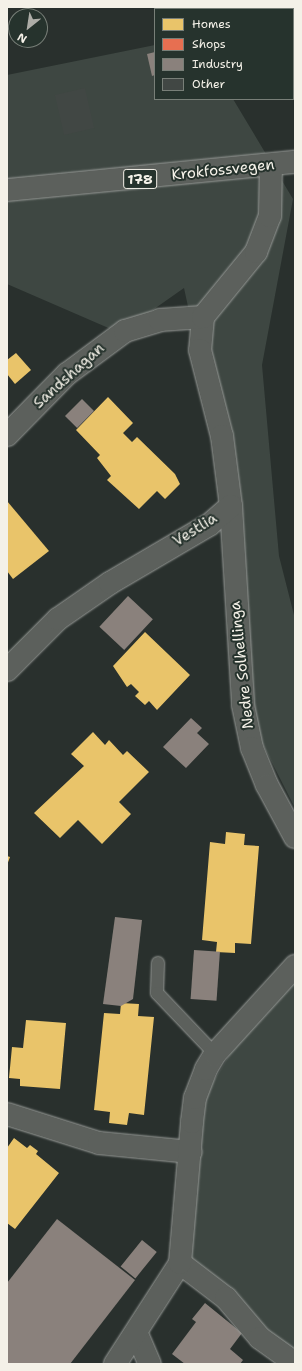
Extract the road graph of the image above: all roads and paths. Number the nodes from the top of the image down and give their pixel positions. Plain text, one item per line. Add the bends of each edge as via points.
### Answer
1 (295, 162) edge
2 (271, 165) junction
3 (7, 190) edge
4 (203, 317) junction
5 (7, 435) edge
6 (231, 506) junction
7 (7, 670) edge
8 (295, 837) edge
9 (158, 963) dead end
10 (295, 966) edge
11 (215, 1054) junction
12 (7, 1114) edge
13 (190, 1152) junction
14 (180, 1263) junction
15 (137, 1334) junction
16 (295, 1363) edge
17 (116, 1364) edge
18 (150, 1364) edge

1 - 2 street, Krokfossvegen / 178
2 - 3 street, Krokfossvegen / 178
2 - 4 street via 270,216 256,252
4 - 5 street, Sandshagan via 160,320 119,335 67,374
4 - 6 street, Vestlia via 200,350 222,436
6 - 7 street, Vestlia via 209,525 116,579 58,619
6 - 8 street, Nedre Solhellinga via 243,705 257,760
9 - 11 lane via 157,993
10 - 11 street
11 - 13 street via 195,1098
12 - 13 street via 99,1143
13 - 14 street
14 - 15 street
14 - 16 street via 226,1298 260,1338
15 - 17 street
15 - 18 street

